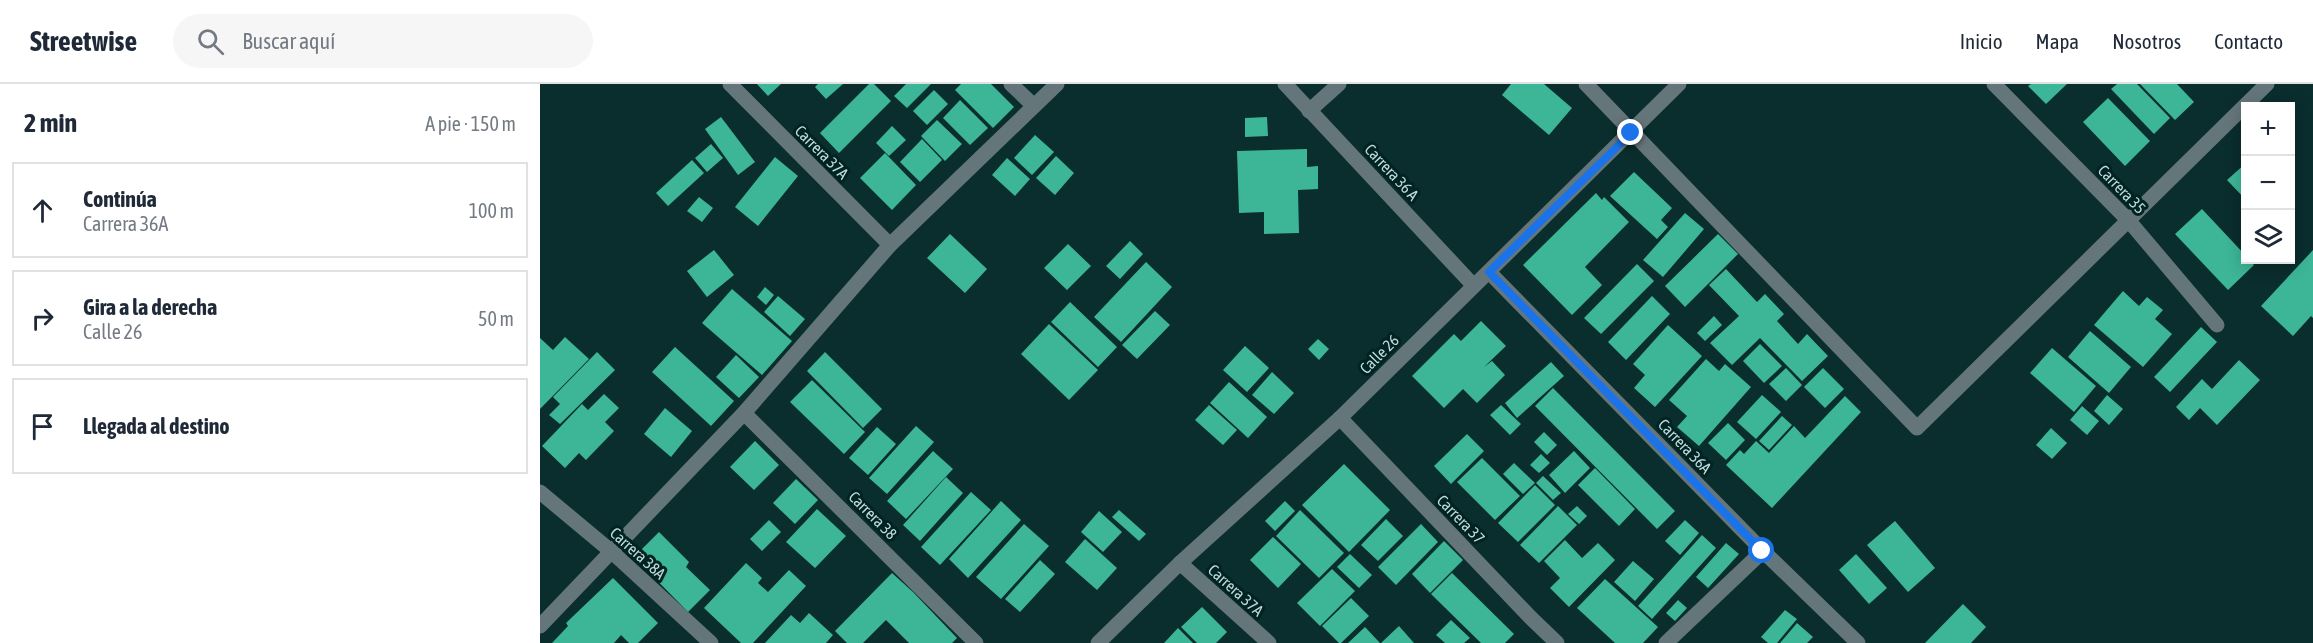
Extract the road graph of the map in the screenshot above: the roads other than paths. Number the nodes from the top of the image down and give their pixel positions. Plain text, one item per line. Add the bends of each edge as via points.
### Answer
1 (730, 84) edge
2 (1011, 84) edge
3 (1057, 84) edge
4 (1285, 84) edge
5 (1339, 84) edge
6 (1586, 84) edge
7 (1679, 84) edge
8 (1994, 84) edge
9 (2265, 85) edge
10 (1034, 106) junction
11 (1309, 111) junction
12 (1631, 133) junction
13 (2128, 221) junction
14 (890, 245) junction
15 (1489, 272) junction
16 (1473, 285) junction
17 (2217, 325) dead end
18 (744, 413) junction
19 (1340, 418) junction
20 (540, 492) edge
21 (1762, 551) junction
22 (612, 552) junction
23 (1180, 563) junction
24 (540, 626) edge
25 (711, 643) edge
26 (976, 643) edge
27 (1098, 643) edge
28 (1269, 643) edge
29 (1557, 643) edge
30 (1666, 643) edge
31 (1858, 643) edge

1 - 14 street, Carrera 37A
2 - 10 street
3 - 10 street
4 - 11 street, Carrera 36 A
5 - 11 street
6 - 12 street
7 - 12 street, Calle 26
8 - 13 street, Carrera 35
9 - 13 street
10 - 14 street
11 - 16 street, Carrera 36 A
12 - 13 street via 1917,428
12 - 15 street, Calle 26
13 - 17 street, Carrera 35
14 - 18 street
15 - 16 street, Calle 26
15 - 21 street, Carrera 36A
16 - 19 street, Calle 26
18 - 22 street
18 - 26 street, Carrera 38
19 - 23 street, Calle 26
19 - 29 street, Carrera 37
20 - 22 street, Carrera 38A
21 - 30 street
21 - 31 street, Carrera 36A
22 - 24 street
22 - 25 street, Carrera 38A
23 - 27 street, Calle 26
23 - 28 street, Carrera 37A

